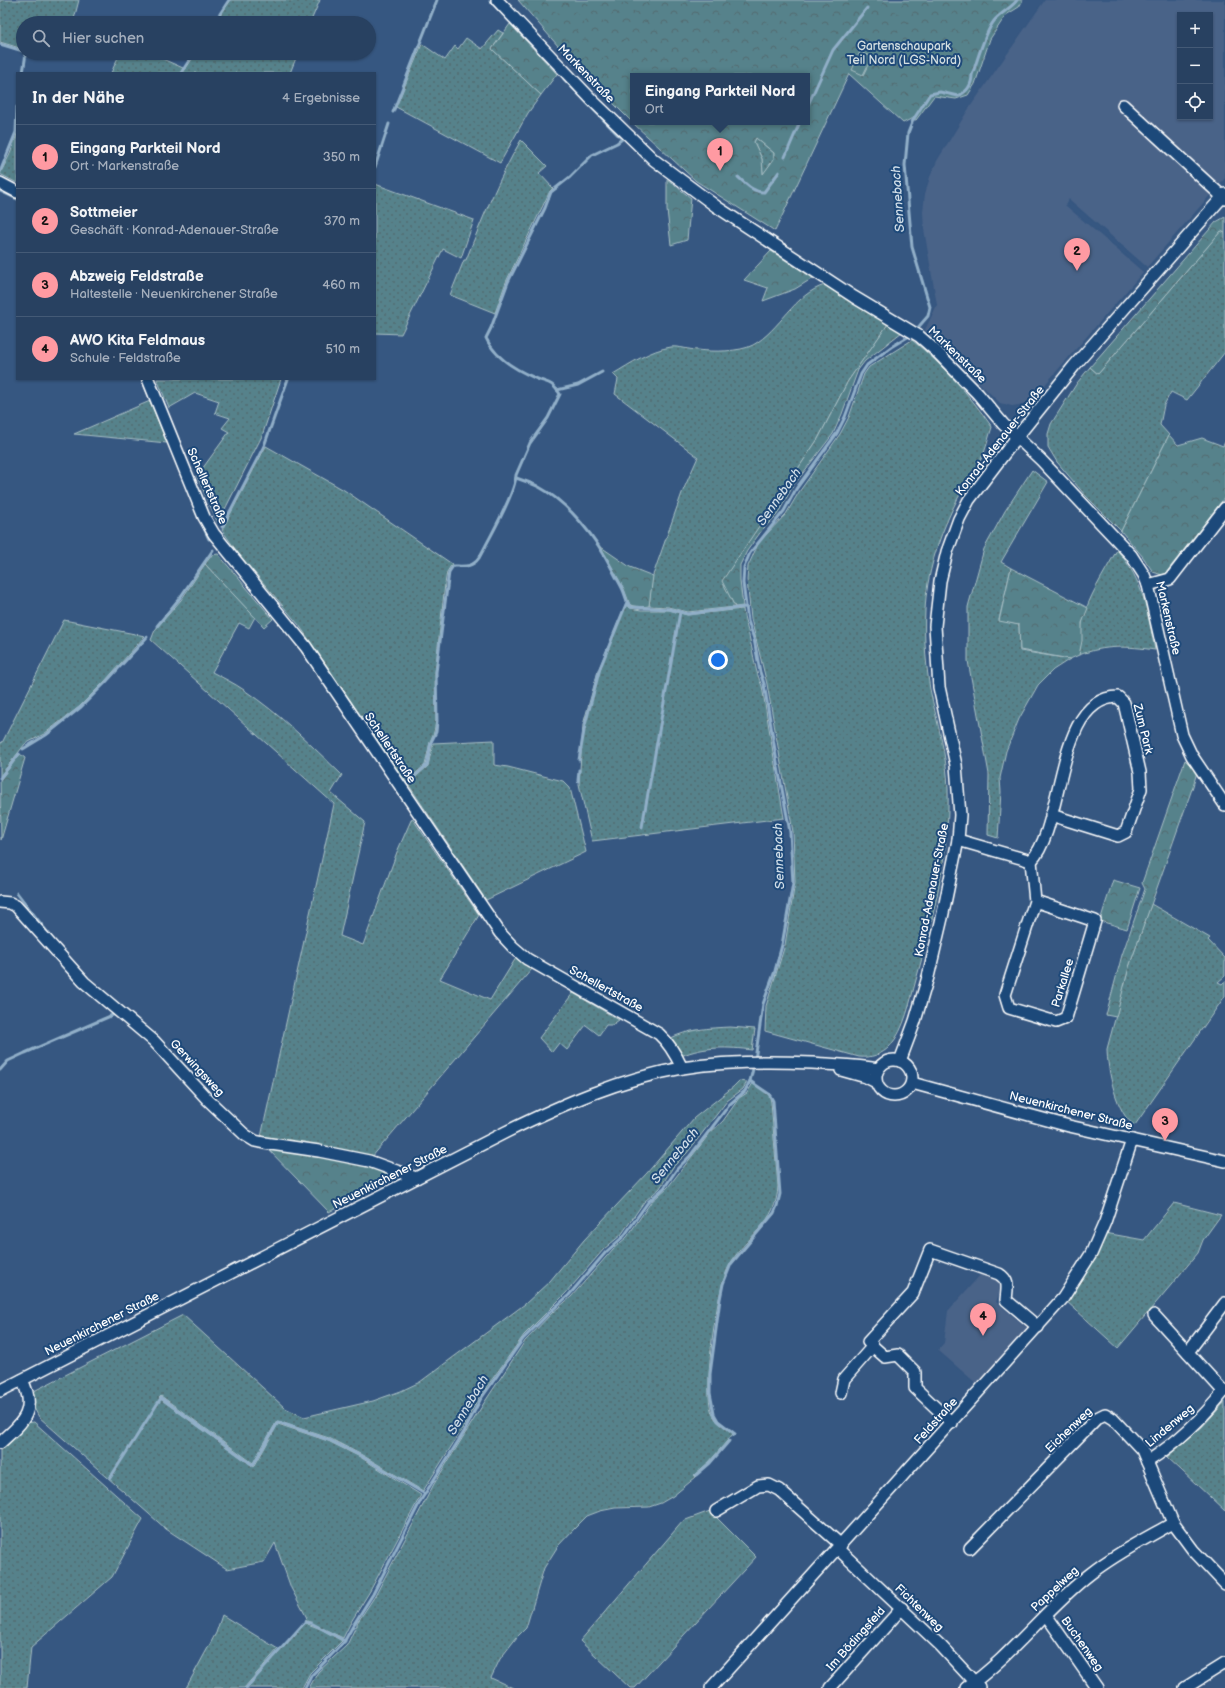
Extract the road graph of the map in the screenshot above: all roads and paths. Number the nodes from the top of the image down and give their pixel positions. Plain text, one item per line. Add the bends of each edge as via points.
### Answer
1 (497, 0) edge
2 (1123, 105) dead end
3 (0, 184) edge
4 (16, 192) edge
5 (1224, 197) edge
6 (148, 380) edge
7 (1017, 437) junction
8 (1225, 508) edge
9 (1148, 585) junction
10 (1225, 805) edge
11 (1051, 815) junction
12 (958, 840) junction
13 (1031, 861) junction
14 (1035, 900) junction
15 (0, 902) edge
16 (900, 1060) junction
17 (815, 1064) junction
18 (682, 1068) junction
19 (878, 1069) junction
20 (876, 1082) junction
21 (912, 1083) junction
22 (1132, 1140) junction
23 (1225, 1161) edge
24 (416, 1178) junction
25 (1225, 1303) edge
26 (1154, 1315) dead end
27 (1038, 1327) junction
28 (873, 1346) junction
29 (1188, 1352) junction
30 (22, 1380) junction
31 (0, 1390) edge
32 (1224, 1391) edge
33 (841, 1393) dead end
34 (952, 1423) junction
35 (0, 1443) edge
36 (1147, 1462) junction
37 (716, 1511) dead end
38 (1173, 1523) junction
39 (839, 1547) junction
40 (970, 1548) dead end
41 (1225, 1584) edge
42 (902, 1608) junction
43 (1046, 1615) junction
44 (1225, 1663) edge
45 (974, 1686) edge
46 (711, 1688) edge
47 (830, 1688) edge
48 (1097, 1688) edge
49 (1185, 1688) edge

1 - 7 street, Markenstraße via 593,102 654,160 717,207 854,298 919,336 950,364
2 - 5 street, Konrad-Adenauer-Straße
3 - 4 street
5 - 7 street, Konrad-Adenauer-Straße via 1074,366
6 - 18 street, Schellertstraße via 204,517 214,534 306,647 500,933 527,959 659,1034 666,1040
7 - 9 street, Markenstraße via 1131,554
7 - 12 street, Konrad-Adenauer-Straße via 969,500 947,552 940,581 935,626 936,656 939,688 956,765 960,815
8 - 9 street via 1170,579
9 - 10 street, Markenstraße via 1182,735 1192,756
11 - 11 street, Zum Park via 1118,836 1126,832 1141,789 1140,772 1124,703 1118,697 1104,699 1096,704 1077,725
11 - 13 street, Zum Park via 1038,854
12 - 13 street
12 - 16 street, Konrad-Adenauer-Straße via 928,977
13 - 14 street, Parkallee
14 - 14 street, Parkallee via 1005,995 1009,1008 1056,1022 1066,1018 1095,921
15 - 24 street, Gerwingsweg via 16,906 84,982 154,1041 208,1100 245,1135 264,1143 369,1161
16 - 19 street via 887,1061
16 - 21 street via 908,1065
17 - 18 street, Neuenkirchener Straße via 748,1062
17 - 19 street, Neuenkirchener Straße
17 - 20 street, Neuenkirchener Straße via 848,1071
18 - 24 street, Neuenkirchener Straße via 614,1085 572,1101
19 - 20 street
20 - 21 street via 879,1090 894,1097 902,1095
21 - 22 street, Neuenkirchener Straße via 1069,1126
22 - 23 street, Neuenkirchener Straße
22 - 27 street, Feldstraße via 1105,1222 1091,1254 1063,1298
24 - 30 street, Neuenkirchener Straße
25 - 29 street
26 - 29 street
27 - 28 street via 1006,1300 1007,1283 1004,1277 930,1250 913,1292 868,1342
27 - 34 street, Feldstraße
28 - 33 street via 844,1379
28 - 34 street via 885,1357 898,1355 915,1372 915,1388
29 - 32 street
30 - 31 street, Neuenkirchener Straße
30 - 35 street via 28,1392 27,1410 22,1421
32 - 36 street, Lindenweg via 1180,1438
34 - 39 street, Feldstraße
36 - 38 street, Eichenweg
36 - 40 street, Eichenweg via 1142,1450 1105,1414 1097,1418
37 - 39 street, Fichtenweg via 758,1486 769,1485 779,1490
38 - 41 street, Eichenweg via 1193,1550
38 - 43 street, Pappelweg via 1113,1557 1089,1575
39 - 42 street, Fichtenweg
39 - 46 street, Feldstraße
42 - 45 street, Fichtenweg
42 - 47 street, Im Bödingsfeld
43 - 45 street, Pappelweg
43 - 48 street, Buchenweg
44 - 49 street

